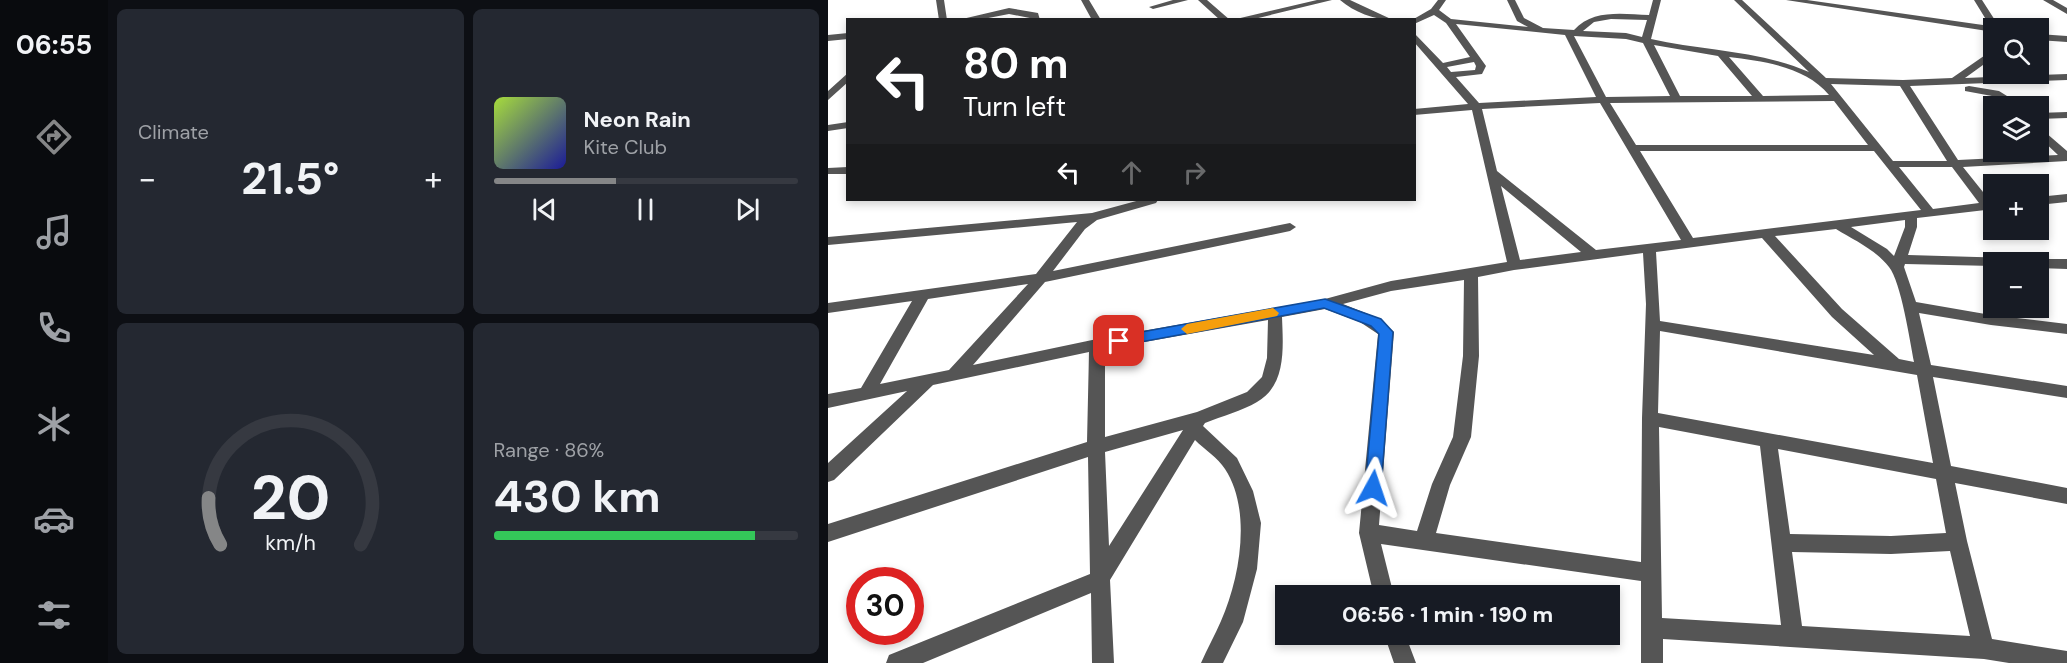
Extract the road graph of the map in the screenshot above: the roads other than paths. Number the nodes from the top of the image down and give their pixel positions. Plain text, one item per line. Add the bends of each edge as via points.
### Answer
1 (940, 0) edge
2 (1004, 0) edge
3 (1085, 0) edge
4 (1145, 0) edge
5 (1184, 0) edge
6 (1215, 0) edge
7 (1287, 0) edge
8 (1328, 0) edge
9 (1344, 0) edge
10 (1442, 0) edge
11 (1512, 0) edge
12 (1657, 0) edge
13 (1738, 0) edge
14 (1790, 0) edge
15 (1978, 0) edge
16 (1203, 1) edge
17 (2050, 2) edge
18 (1852, 4) edge
19 (2067, 4) edge
20 (1301, 9) junction
21 (1009, 11) junction
22 (1434, 11) junction
23 (2067, 11) edge
24 (943, 18) edge
25 (971, 18) edge
26 (1036, 18) edge
27 (1096, 18) edge
28 (1224, 18) edge
29 (1248, 18) edge
30 (1384, 18) edge
31 (1653, 18) junction
32 (1989, 18) edge
33 (1416, 21) edge
34 (1449, 21) junction
35 (1983, 28) edge
36 (1541, 31) junction
37 (1572, 33) junction
38 (846, 36) edge
39 (1416, 37) edge
40 (828, 38) edge
41 (2049, 38) edge
42 (1646, 39) junction
43 (2067, 39) edge
44 (1721, 54) junction
45 (1476, 59) junction
46 (1983, 61) edge
47 (1440, 66) junction
48 (1971, 70) junction
49 (1450, 75) junction
50 (2067, 77) edge
51 (846, 78) edge
52 (1983, 78) edge
53 (2049, 78) edge
54 (1822, 81) junction
55 (1983, 81) edge
56 (1953, 82) junction
57 (1904, 85) junction
58 (2001, 96) edge
59 (828, 97) edge
60 (1759, 97) junction
61 (1676, 98) junction
62 (1834, 98) junction
63 (1603, 100) junction
64 (1476, 106) junction
65 (1416, 112) edge
66 (2067, 115) edge
67 (2049, 116) edge
68 (846, 125) edge
69 (828, 128) edge
70 (2049, 140) edge
71 (1634, 148) junction
72 (1876, 148) junction
73 (2067, 158) edge
74 (1955, 164) junction
75 (1889, 165) junction
76 (846, 170) edge
77 (828, 171) edge
78 (1493, 173) junction
79 (1983, 197) edge
80 (2066, 199) edge
81 (2049, 200) edge
82 (1149, 201) edge
83 (1983, 207) edge
84 (1930, 213) junction
85 (1911, 216) junction
86 (1093, 217) junction
87 (1839, 225) junction
88 (1290, 227) dead end
89 (1766, 234) junction
90 (828, 241) edge
91 (1690, 244) junction
92 (1649, 250) junction
93 (1594, 256) junction
94 (1983, 262) edge
95 (1899, 263) junction
96 (2049, 263) edge
97 (2067, 264) edge
98 (1514, 265) junction
99 (1471, 274) junction
100 (1040, 278) junction
101 (924, 293) junction
102 (1325, 304) junction
103 (1910, 306) junction
104 (828, 308) edge
105 (1275, 313) junction
106 (1652, 325) junction
107 (2067, 329) edge
108 (1097, 345) junction
109 (1895, 365) junction
110 (1924, 371) junction
111 (954, 375) junction
112 (927, 382) junction
113 (2067, 392) edge
114 (866, 393) junction
115 (828, 401) edge
116 (1650, 418) junction
117 (1196, 423) junction
118 (1768, 440) junction
119 (1096, 447) junction
120 (1943, 473) junction
121 (828, 474) edge
122 (2067, 496) edge
123 (828, 533) edge
124 (1369, 533) junction
125 (1424, 541) junction
126 (1957, 541) junction
127 (1783, 543) junction
128 (1651, 573) junction
129 (1099, 580) junction
130 (1381, 585) edge
131 (1651, 628) junction
132 (1793, 635) junction
133 (1398, 645) edge
134 (1984, 648) junction
135 (932, 656) edge
136 (2067, 662) edge
137 (897, 663) edge
138 (1103, 663) edge
139 (1212, 663) edge
140 (1405, 663) edge
141 (1652, 663) edge

1 - 24 street
2 - 21 street
3 - 27 street
4 - 5 street via 1155,10
6 - 16 street
7 - 20 street
8 - 20 street
9 - 30 street
10 - 22 street
11 - 36 street via 1520,19
12 - 31 street
13 - 54 street via 1787,43
14 - 18 street
15 - 32 street
16 - 28 street
17 - 19 street
17 - 23 street
18 - 35 street
20 - 29 street
21 - 25 street
21 - 26 street via 1029,13
22 - 33 street
22 - 34 street
31 - 37 street via 1594,18
31 - 42 street
34 - 36 street
34 - 45 street
36 - 37 street
37 - 42 street
37 - 63 street
38 - 40 street
39 - 47 street
41 - 43 street
42 - 44 street
42 - 61 street
44 - 54 street via 1786,64
44 - 60 street
45 - 47 street
45 - 49 street via 1481,66 1479,72
46 - 48 street
47 - 49 street
48 - 52 street
48 - 56 street
49 - 64 street
50 - 53 street
51 - 59 street
54 - 57 street
54 - 62 street
55 - 56 street
56 - 57 street
57 - 58 street via 1987,91
57 - 74 street
60 - 61 street
60 - 62 street
61 - 63 street
62 - 72 street
63 - 64 street
63 - 71 street
64 - 65 street
64 - 78 street
66 - 67 street
68 - 69 street
70 - 73 street
71 - 72 street
71 - 91 street
72 - 75 street
73 - 74 street
74 - 75 street
74 - 79 street
75 - 84 street
76 - 77 street
78 - 93 street
78 - 98 street
80 - 81 street
82 - 86 street
83 - 84 street
84 - 85 street
85 - 87 street
85 - 95 street
86 - 90 street
86 - 100 street via 1080,226
87 - 89 street
87 - 95 street
88 - 100 street
89 - 91 street
89 - 109 street via 1838,313
91 - 92 street
92 - 93 street
92 - 106 street
93 - 98 street
94 - 95 street
95 - 103 street
96 - 97 street
98 - 99 street
99 - 102 street via 1391,286
99 - 125 street via 1471,356 1462,437 1441,484
100 - 101 street
100 - 111 street
101 - 104 street
101 - 114 street
102 - 105 street
102 - 124 street via 1364,317 1386,332
103 - 107 street
103 - 110 street
105 - 108 street
105 - 117 street via 1275,358 1269,380 1253,397
106 - 109 street via 1750,338
106 - 116 street
108 - 111 street
108 - 119 street
109 - 110 street
110 - 113 street
110 - 120 street
111 - 112 street
112 - 114 street
112 - 121 street
114 - 115 street
116 - 118 street
116 - 128 street
117 - 119 street
117 - 129 street
117 - 139 street via 1231,463 1244,491 1252,523 1246,569 1232,622
118 - 120 street
118 - 127 street
119 - 123 street
119 - 129 street
120 - 122 street
120 - 126 street
124 - 125 street
124 - 130 street
125 - 128 street
126 - 127 street via 1891,545
126 - 134 street
127 - 132 street
128 - 131 street
129 - 135 street
129 - 138 street
131 - 132 street
131 - 141 street
132 - 134 street
133 - 140 street
134 - 136 street
135 - 137 street

